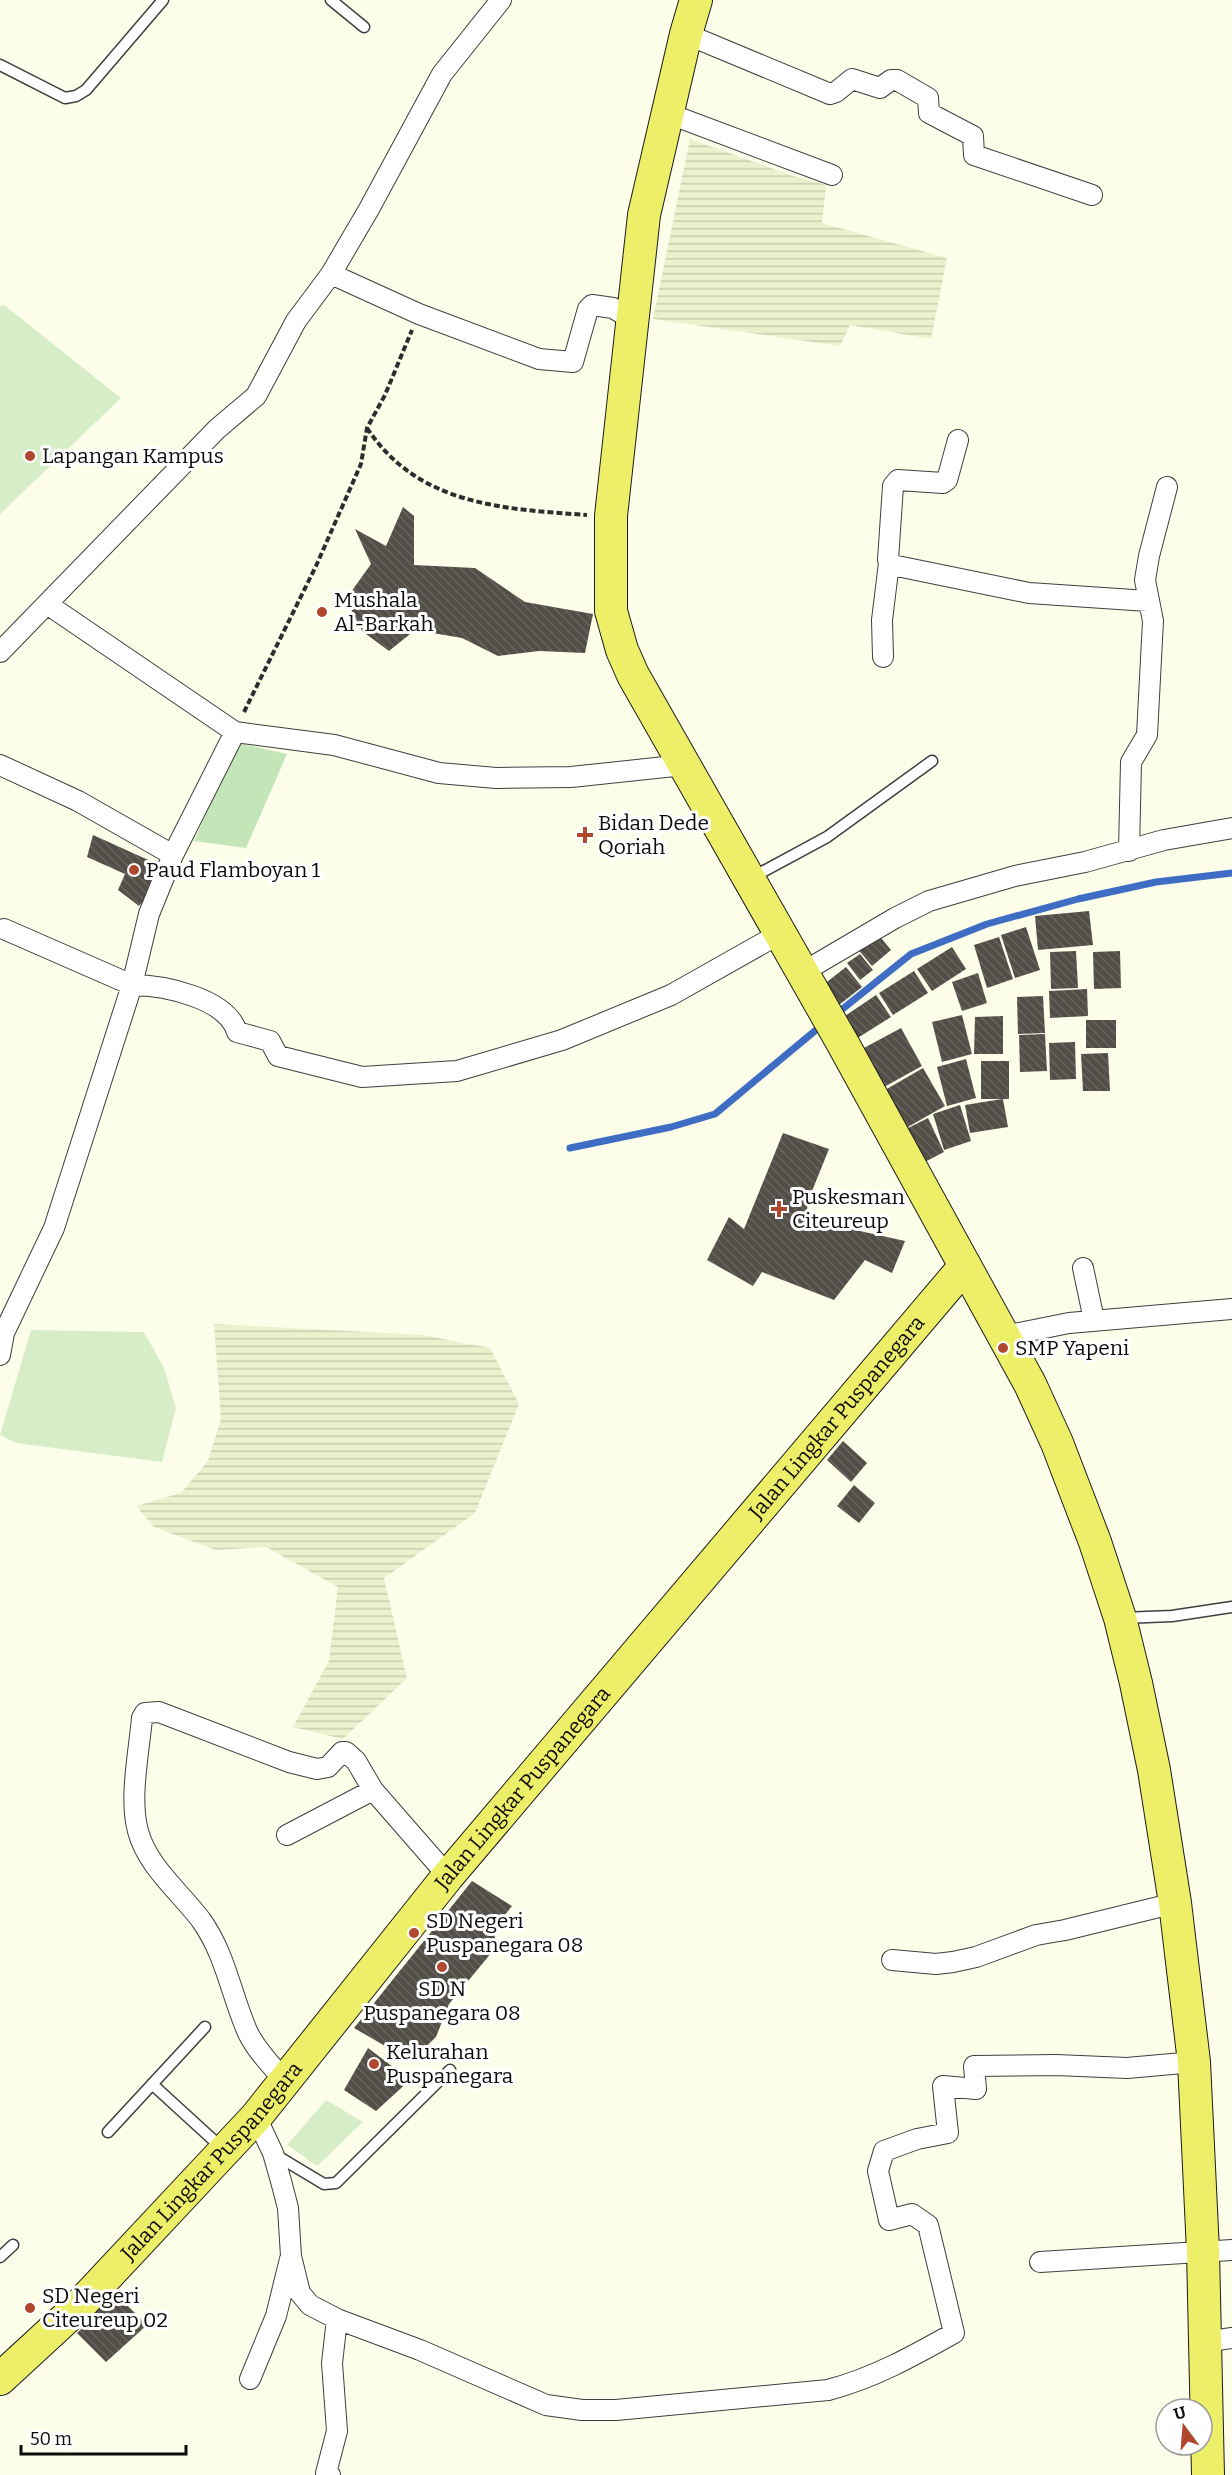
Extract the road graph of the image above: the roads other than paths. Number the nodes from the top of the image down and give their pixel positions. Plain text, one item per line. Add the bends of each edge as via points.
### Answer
1 (163, 0) edge
2 (331, 0) edge
3 (501, 0) edge
4 (696, 0) edge
5 (364, 27) dead end
6 (686, 34) junction
7 (0, 66) edge
8 (667, 113) junction
9 (832, 174) dead end
10 (1092, 195) dead end
11 (331, 274) junction
12 (631, 319) junction
13 (958, 440) dead end
14 (1167, 487) dead end
15 (889, 563) junction
16 (1148, 601) junction
17 (47, 604) junction
18 (0, 652) edge
19 (883, 657) dead end
20 (235, 732) junction
21 (932, 761) dead end
22 (0, 765) edge
23 (684, 765) junction
24 (1232, 828) edge
25 (1129, 850) junction
26 (173, 855) junction
27 (748, 880) junction
28 (4, 929) dead end
29 (781, 933) junction
30 (807, 979) junction
31 (132, 985) junction
32 (966, 1266) junction
33 (1083, 1268) dead end
34 (1232, 1309) edge
35 (1094, 1320) junction
36 (1004, 1336) junction
37 (0, 1355) edge
38 (1232, 1607) edge
39 (1120, 1618) junction
40 (373, 1790) junction
41 (287, 1835) dead end
42 (448, 1876) junction
43 (1175, 1903) junction
44 (892, 1960) dead end
45 (205, 2027) dead end
46 (1194, 2062) junction
47 (450, 2070) dead end
48 (284, 2080) junction
49 (152, 2084) junction
50 (256, 2117) junction
51 (108, 2132) dead end
52 (224, 2151) junction
53 (273, 2153) junction
54 (13, 2245) dead end
55 (1218, 2250) edge
56 (0, 2256) edge
57 (291, 2256) junction
58 (1040, 2262) dead end
59 (336, 2319) junction
60 (1219, 2340) edge
61 (1, 2376) edge
62 (250, 2379) dead end
63 (330, 2475) edge
64 (1208, 2475) edge

1 - 7 lane via 110,65 76,96 65,98
2 - 5 lane
3 - 11 street via 442,74
4 - 6 main road
6 - 8 main road
6 - 10 street via 830,94 852,79 880,88 897,80 928,98 929,113 973,136 974,155
8 - 9 street
8 - 12 main road via 644,215
11 - 12 street via 419,314 539,359 567,363 575,360 592,305 613,308
11 - 17 street via 296,321 256,396 217,429
12 - 23 main road via 611,516 610,593 616,631 633,675
13 - 15 street via 943,483 898,480 893,486
14 - 16 street via 1145,580
15 - 16 street via 1029,593
15 - 19 street via 882,620
16 - 25 street via 1153,621 1147,735 1131,762
17 - 18 street
17 - 20 street
20 - 23 street via 334,746 439,773 496,778 571,777
20 - 26 street
21 - 27 lane via 827,837
22 - 26 street via 78,801
23 - 27 main road
24 - 25 street
25 - 30 street via 1015,876 929,902 895,918
26 - 31 street via 149,914
27 - 29 main road
28 - 31 street
29 - 30 main road
29 - 31 street via 671,995 562,1040 457,1071 362,1077 278,1056 270,1041 237,1032 233,1020 213,1004 154,985
30 - 32 main road
31 - 37 street via 54,1228 4,1333
32 - 36 main road
32 - 42 main road, Jalan Lingkar Puspanegara
33 - 35 street
34 - 35 street
35 - 36 street
36 - 39 main road via 1057,1443
38 - 39 lane via 1172,1616
39 - 43 main road via 1154,1770
40 - 41 street
40 - 42 street
40 - 48 street via 346,1752 328,1767 316,1769 159,1712 145,1713 142,1718 134,1804 138,1832 150,1858 219,1948 248,2032 258,2051
42 - 48 main road, Jalan Lingkar Puspanegara
43 - 44 street via 1036,1935 953,1962
43 - 46 main road
45 - 49 lane
46 - 55 main road
46 - 59 street via 1127,2068 974,2066 976,2089 943,2086 948,2133 884,2151 878,2171 889,2220 912,2214 928,2225 954,2333 854,2384 803,2393 616,2410 564,2408 546,2405 420,2350
47 - 53 lane via 336,2183 324,2184
48 - 50 main road, Jalan Lingkar Puspanegara
49 - 51 lane
49 - 52 lane
50 - 52 main road, Jalan Lingkar Puspanegara
50 - 53 street
52 - 61 main road, Jalan Lingkar Puspanegara via 78,2307
53 - 57 street via 288,2208
54 - 56 lane
55 - 58 street
55 - 60 main road
57 - 59 street via 300,2293 310,2306
57 - 62 street via 276,2316
59 - 63 street via 332,2363 337,2431 326,2474
60 - 64 main road

